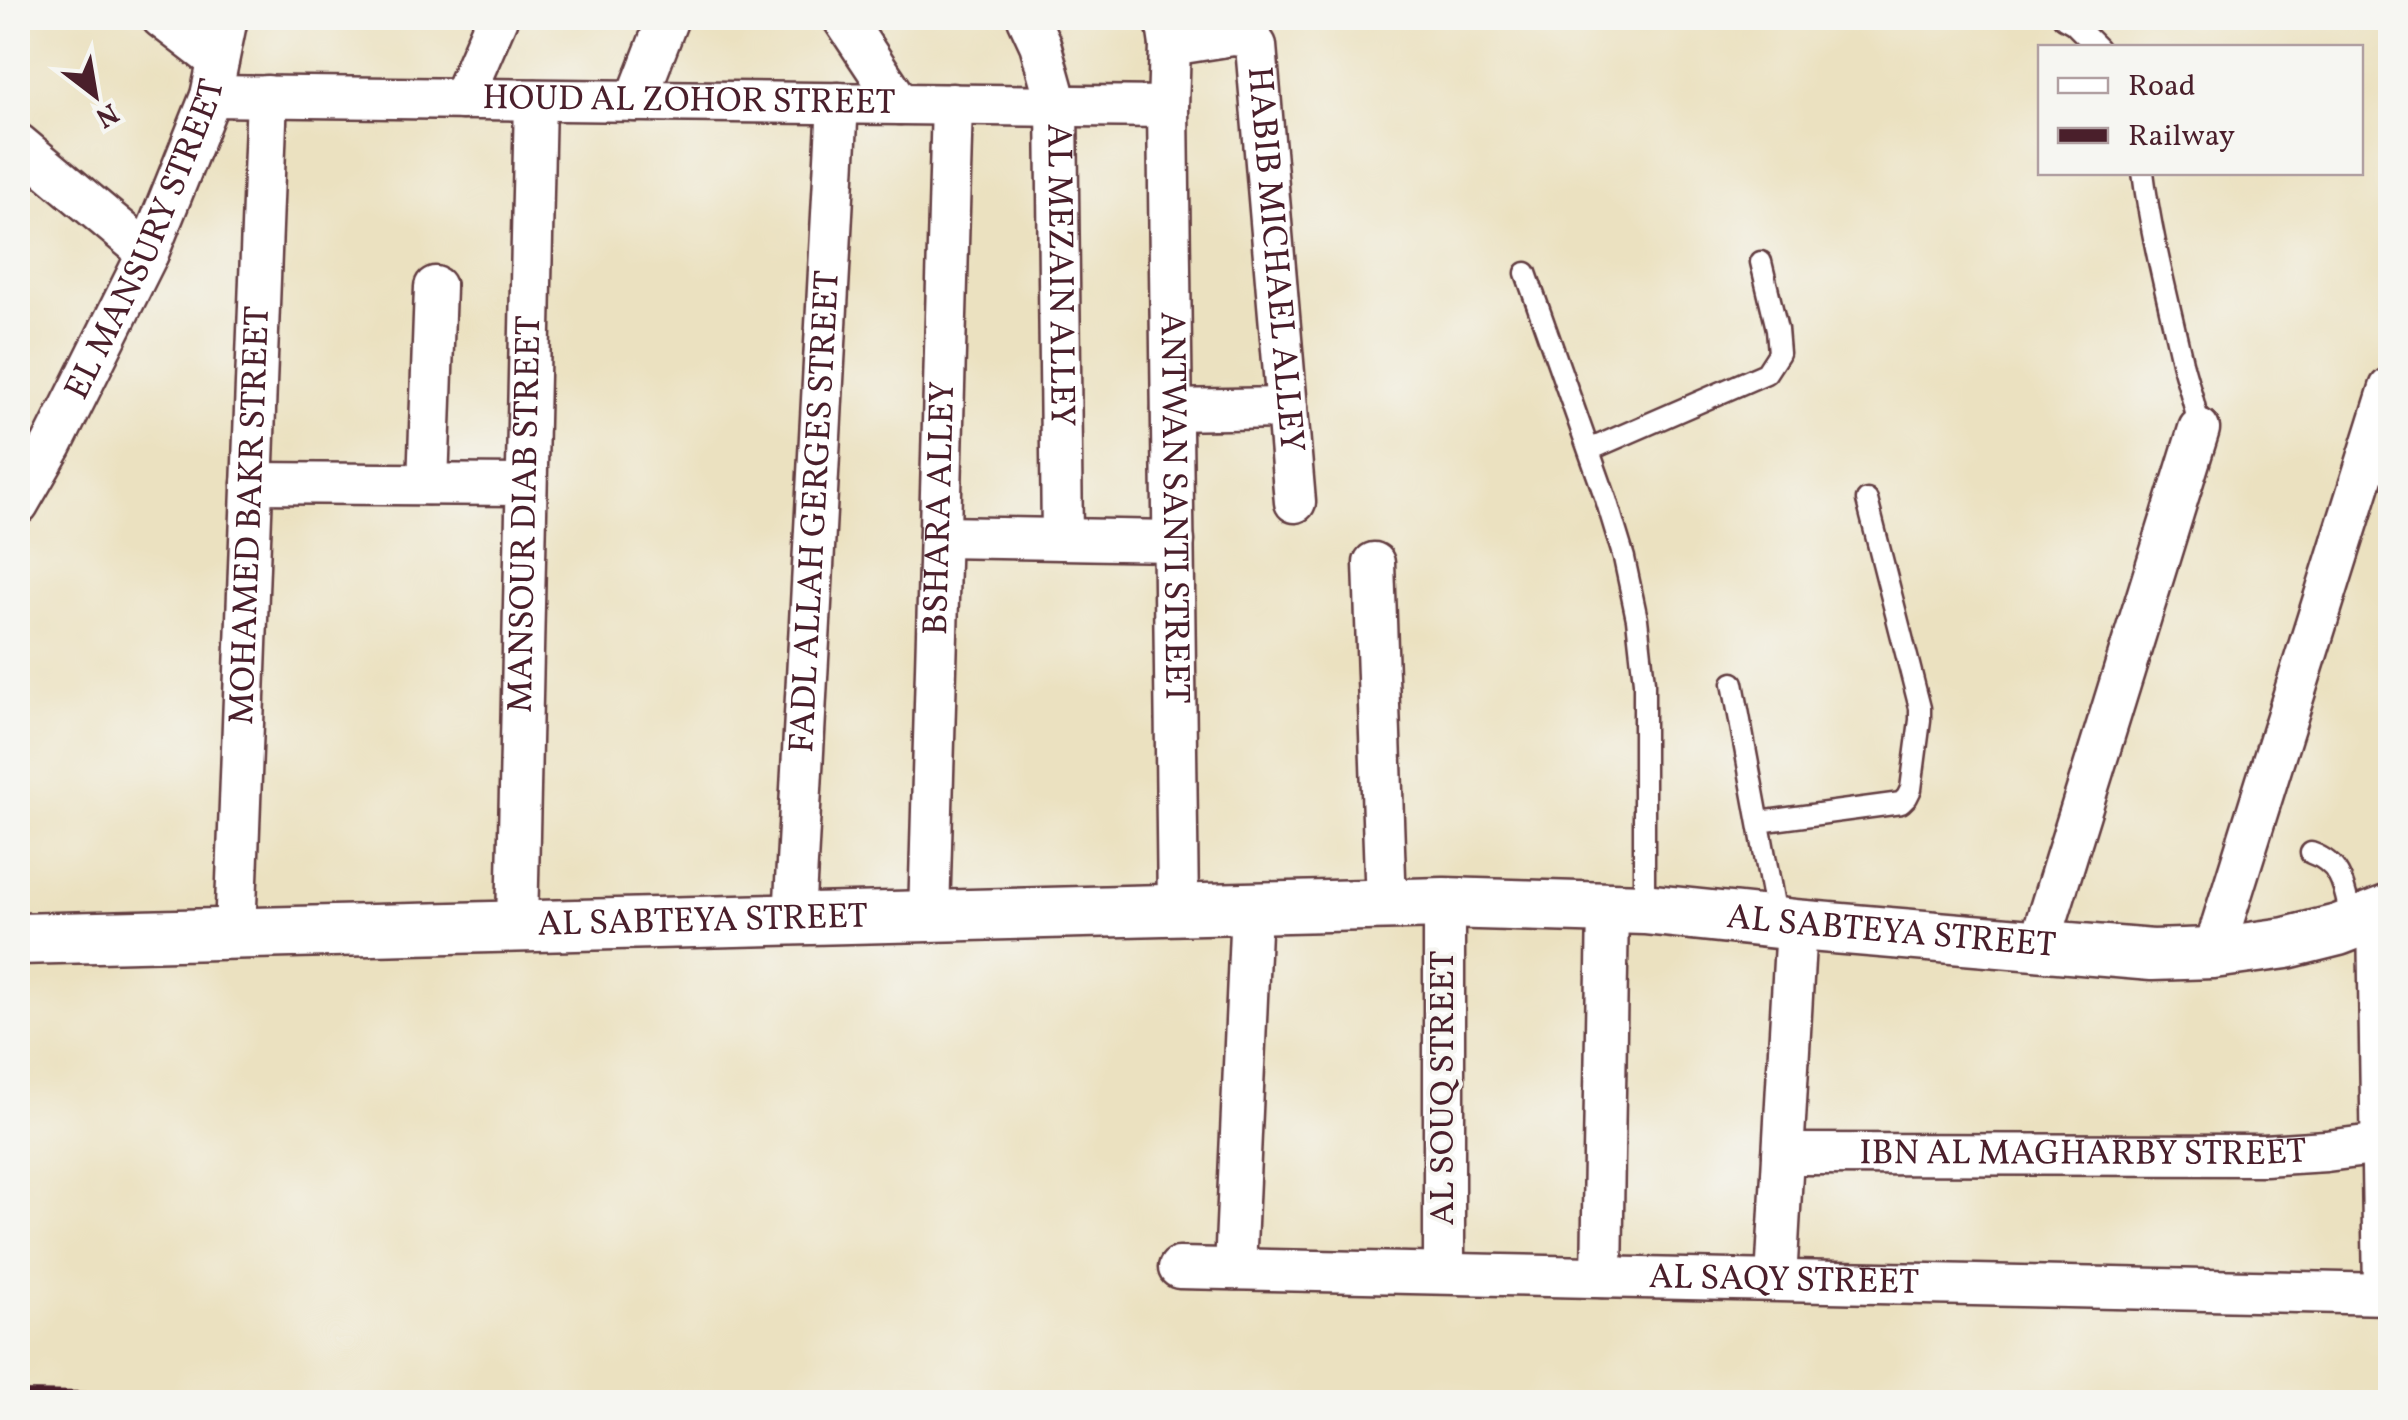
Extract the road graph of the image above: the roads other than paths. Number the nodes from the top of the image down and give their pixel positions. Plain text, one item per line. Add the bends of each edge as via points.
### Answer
1 (162, 18) edge
2 (228, 18) edge
3 (497, 18) edge
4 (668, 18) edge
5 (843, 18) edge
6 (1028, 18) edge
7 (2064, 18) edge
8 (1168, 31) edge
9 (2095, 45) edge
10 (214, 78) junction
11 (267, 96) junction
12 (462, 98) junction
13 (534, 100) junction
14 (636, 101) junction
15 (838, 103) junction
16 (900, 104) junction
17 (952, 104) junction
18 (1057, 105) junction
19 (1168, 107) junction
20 (18, 144) edge
21 (2143, 175) edge
22 (148, 253) junction
23 (1761, 262) dead end
24 (1526, 273) dead end
25 (435, 286) dead end
26 (2389, 394) edge
27 (1288, 408) junction
28 (1172, 410) junction
29 (2199, 429) joint
30 (1588, 450) junction
31 (252, 483) junction
32 (428, 484) junction
33 (526, 485) junction
34 (1868, 500) dead end
35 (1296, 502) dead end
36 (18, 504) edge
37 (940, 537) junction
38 (1062, 538) junction
39 (1174, 541) junction
40 (1374, 564) dead end
41 (1733, 683) dead end
42 (1759, 822) junction
43 (2311, 853) dead end
44 (1386, 904) junction
45 (1444, 904) junction
46 (1251, 908) junction
47 (1626, 908) junction
48 (1178, 910) junction
49 (929, 916) junction
50 (2374, 917) edge
51 (794, 919) junction
52 (1787, 924) junction
53 (517, 926) junction
54 (235, 934) junction
55 (18, 939) edge
56 (2039, 945) junction
57 (2213, 953) junction
58 (2386, 1144) edge
59 (1783, 1154) junction
60 (1178, 1268) dead end
61 (1235, 1269) junction
62 (1444, 1273) junction
63 (1602, 1277) junction
64 (1776, 1280) junction
65 (2387, 1294) edge

1 - 10 street
2 - 10 street, EL MANSURY STREET
3 - 12 street
4 - 14 street
5 - 16 street
6 - 18 street, AL MEZAIN ALLEY
7 - 9 lane
8 - 19 street, ANTWAN SANTI STREET
8 - 27 street, HABIB MICHAEL ALLEY via 1233,34 1256,46
10 - 11 street, HOUD AL ZOHOR STREET
10 - 22 street, EL MANSURY STREET
11 - 12 street, HOUD AL ZOHOR STREET
11 - 31 street, MOHAMED BAKR STREET
12 - 13 street, HOUD AL ZOHOR STREET
13 - 14 street, HOUD AL ZOHOR STREET
13 - 33 street, MANSOUR DIAB STREET
14 - 15 street, HOUD AL ZOHOR STREET
15 - 16 street, HOUD AL ZOHOR STREET
15 - 51 street, FADL ALLAH GERGES STREET
16 - 17 street, HOUD AL ZOHOR STREET
17 - 18 street, HOUD AL ZOHOR STREET
17 - 37 street, BSHARA ALLEY
18 - 19 street, HOUD AL ZOHOR STREET
18 - 38 street, AL MEZAIN ALLEY
19 - 28 street, ANTWAN SANTI STREET
20 - 22 street
21 - 29 lane
22 - 36 street, EL MANSURY STREET
23 - 30 lane via 1779,354 1766,373
24 - 30 lane
25 - 32 street
26 - 57 street
27 - 28 street
27 - 35 street, HABIB MICHAEL ALLEY
28 - 39 street, ANTWAN SANTI STREET
29 - 56 street
30 - 47 lane via 1624,558 1644,682
31 - 32 street
31 - 54 street, MOHAMED BAKR STREET
32 - 33 street
33 - 53 street, MANSOUR DIAB STREET
34 - 42 lane via 1920,708 1907,798
37 - 38 street
37 - 49 street, BSHARA ALLEY
38 - 39 street
39 - 48 street, ANTWAN SANTI STREET
40 - 44 street
41 - 42 lane
42 - 52 lane
43 - 50 lane via 2334,866
44 - 45 street, AL SABTEYA STREET
44 - 46 street, AL SABTEYA STREET
45 - 47 street, AL SABTEYA STREET
45 - 62 street, AL SOUQ STREET
46 - 48 street, AL SABTEYA STREET
46 - 61 street
47 - 52 street, AL SABTEYA STREET
47 - 63 street
48 - 49 street, AL SABTEYA STREET
49 - 51 street, AL SABTEYA STREET
50 - 57 street, AL SABTEYA STREET via 2286,943
50 - 58 street
51 - 53 street, AL SABTEYA STREET
52 - 56 street, AL SABTEYA STREET
52 - 59 street
53 - 54 street, AL SABTEYA STREET
54 - 55 street, AL SABTEYA STREET
56 - 57 street, AL SABTEYA STREET
58 - 59 street, IBN AL MAGHARBY STREET via 2264,1155
58 - 65 street
59 - 64 street
60 - 61 street, AL SAQY STREET
61 - 62 street, AL SAQY STREET
62 - 63 street, AL SAQY STREET
63 - 64 street, AL SAQY STREET
64 - 65 street, AL SAQY STREET

